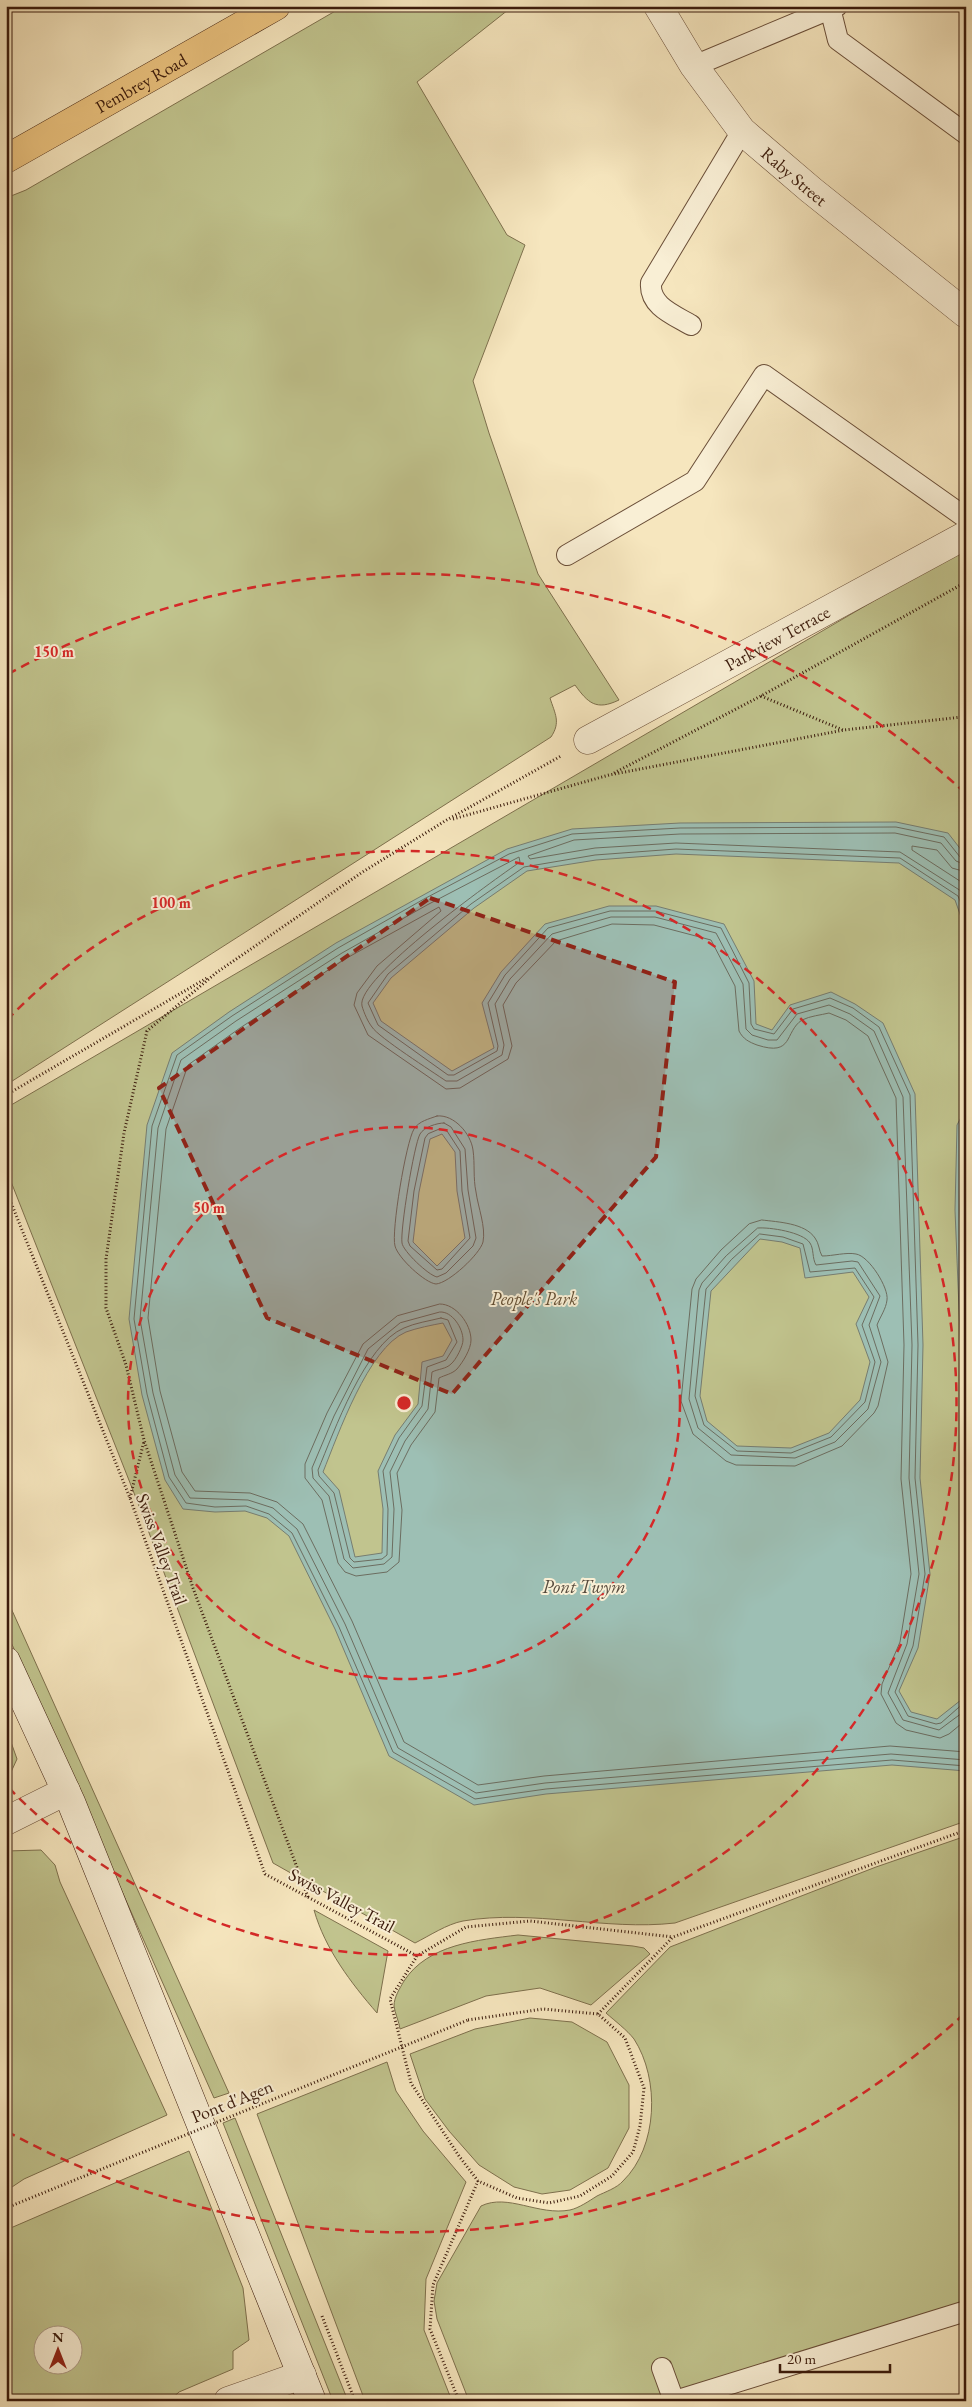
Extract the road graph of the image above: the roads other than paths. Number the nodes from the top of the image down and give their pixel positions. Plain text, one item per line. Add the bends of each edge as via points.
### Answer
1 (276, 6) edge
2 (658, 6) edge
3 (834, 7) edge
4 (694, 66) junction
5 (742, 131) junction
6 (966, 134) edge
7 (6, 159) edge
8 (966, 314) edge
9 (691, 325) dead end
10 (966, 518) edge
11 (966, 535) edge
12 (567, 555) dead end
13 (588, 740) road end
14 (6, 1660) edge
15 (66, 1791) junction
16 (6, 1821) edge
17 (966, 2311) edge
18 (662, 2368) dead end
19 (302, 2375) junction
20 (228, 2401) edge
21 (312, 2401) edge
22 (674, 2401) edge

1 - 7 main road, Pembrey Road
2 - 4 street, Raby Street
3 - 4 lane
3 - 6 lane via 838,40
4 - 5 street, Raby Street
5 - 8 street, Raby Street
5 - 9 lane via 651,282 657,304
10 - 12 lane via 764,375 695,481
11 - 13 street, Parkview Terrace
14 - 15 street
15 - 16 street
15 - 19 street
17 - 22 lane
18 - 22 lane
19 - 20 street
19 - 21 street

